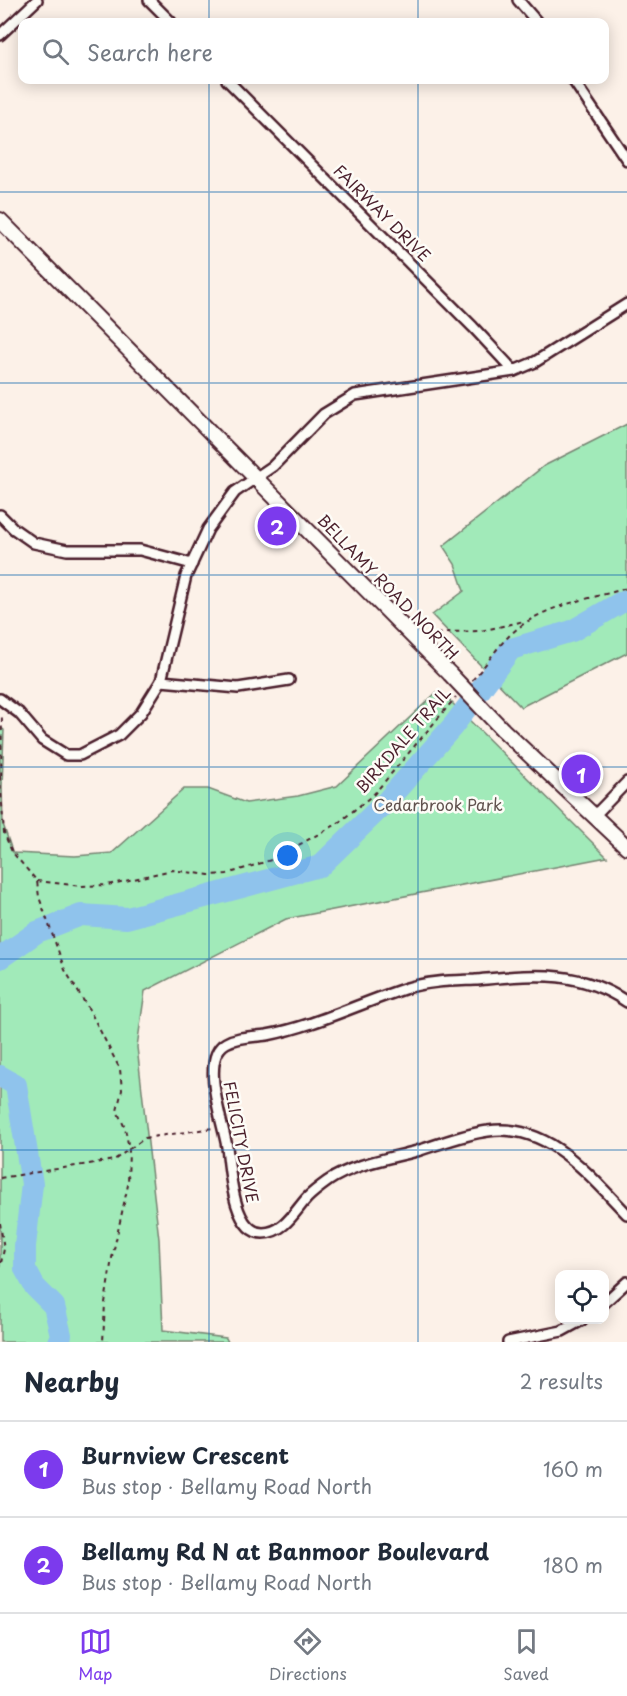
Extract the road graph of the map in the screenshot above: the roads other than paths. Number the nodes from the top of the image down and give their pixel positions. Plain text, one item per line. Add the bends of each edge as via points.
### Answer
1 (37, 0) edge
2 (149, 0) edge
3 (518, 0) edge
4 (167, 18) edge
5 (534, 18) edge
6 (0, 35) edge
7 (231, 84) edge
8 (576, 84) edge
9 (627, 160) edge
10 (0, 220) edge
11 (627, 304) edge
12 (514, 370) junction
13 (258, 478) junction
14 (0, 515) edge
15 (192, 564) junction
16 (289, 680) dead end
17 (161, 681) junction
18 (1, 699) edge
19 (627, 782) edge
20 (595, 815) junction
21 (627, 847) edge
22 (627, 1002) edge
23 (627, 1214) edge
24 (627, 1282) edge
25 (609, 1298) edge
26 (575, 1324) edge
27 (508, 1342) edge

1 - 6 street
2 - 4 street
3 - 5 street
7 - 12 street, FAIRWAY DRIVE
8 - 9 street
10 - 13 street, BELLAMY ROAD NORTH
11 - 12 street via 535,362
12 - 13 street via 356,394 324,414
13 - 15 street via 235,492 208,529
13 - 20 street, BELLAMY ROAD NORTH, bridge via 502,729
14 - 15 street via 34,543 67,550 140,550
15 - 17 street
16 - 17 street via 238,688
17 - 18 street via 141,713 119,735 80,755 66,755 42,740
19 - 20 street
20 - 21 street, BELLAMY ROAD NORTH
22 - 23 street, FELICITY DRIVE via 604,988 552,975 420,984 286,1031 235,1039 219,1048 212,1065 235,1200 243,1221 262,1233 278,1230 308,1197 353,1168 489,1131 514,1131 540,1138 579,1165
24 - 25 street
26 - 27 street via 562,1331

